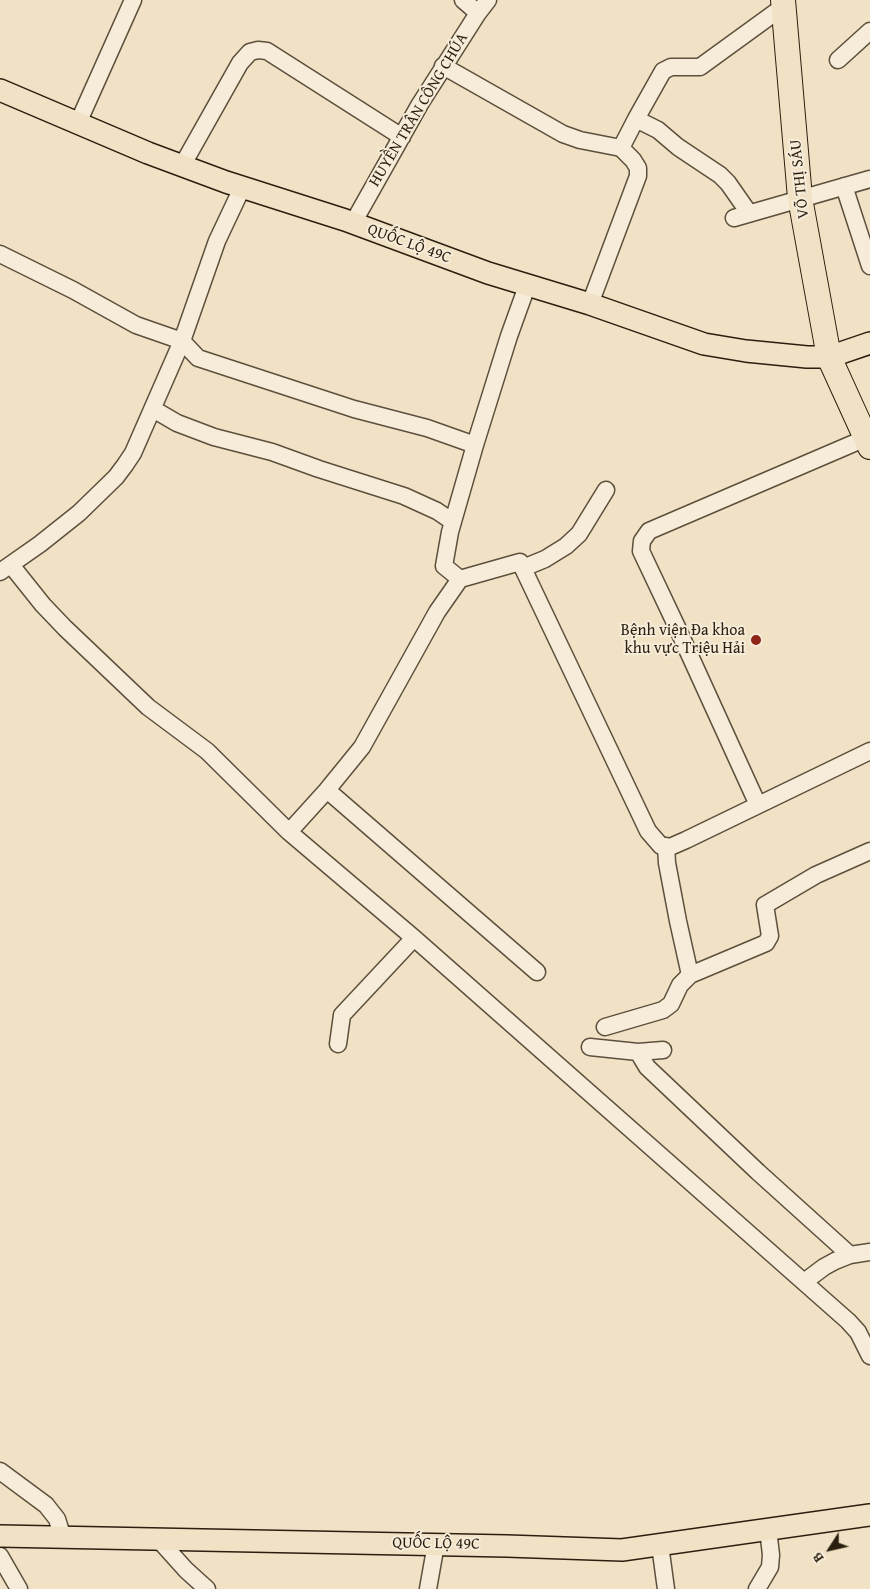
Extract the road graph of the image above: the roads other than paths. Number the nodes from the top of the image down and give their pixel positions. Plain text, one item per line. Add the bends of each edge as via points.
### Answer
1 (133, 0) edge
2 (463, 0) edge
3 (488, 0) edge
4 (784, 3) edge
5 (478, 13) junction
6 (870, 31) edge
7 (838, 60) dead end
8 (443, 66) junction
9 (0, 90) edge
10 (636, 119) junction
11 (78, 123) junction
12 (402, 136) junction
13 (622, 148) junction
14 (182, 166) junction
15 (870, 179) edge
16 (844, 186) junction
17 (242, 188) junction
18 (800, 198) junction
19 (353, 223) junction
20 (0, 254) edge
21 (870, 266) edge
22 (527, 286) junction
23 (590, 304) junction
24 (182, 341) junction
25 (870, 343) edge
26 (829, 357) junction
27 (153, 409) junction
28 (868, 442) edge
29 (475, 445) junction
30 (606, 490) dead end
31 (453, 522) junction
32 (523, 568) junction
33 (5, 569) edge
34 (460, 579) junction
35 (870, 751) edge
36 (327, 790) junction
37 (758, 805) junction
38 (290, 832) junction
39 (666, 846) junction
40 (870, 851) edge
41 (414, 938) junction
42 (537, 972) dead end
43 (690, 975) junction
44 (605, 1027) dead end
45 (338, 1044) dead end
46 (590, 1047) dead end
47 (663, 1050) dead end
48 (638, 1052) junction
49 (870, 1252) edge
50 (850, 1255) junction
51 (804, 1282) junction
52 (870, 1356) edge
53 (0, 1471) edge
54 (870, 1515) edge
55 (768, 1529) junction
56 (0, 1536) edge
57 (63, 1538) junction
58 (159, 1540) junction
59 (436, 1544) junction
60 (660, 1545) junction
61 (0, 1556) edge
62 (5, 1576) edge
63 (19, 1589) edge
64 (207, 1589) edge
65 (428, 1589) edge
66 (666, 1589) edge
67 (757, 1589) edge

1 - 11 street
2 - 5 street
3 - 5 street, HUYỀN TRÂN CÔNG CHÚA
4 - 10 street via 700,67 667,68
4 - 18 highway, VÕ THỊ SÁU
5 - 8 street, HUYỀN TRÂN CÔNG CHÚA
6 - 7 street
8 - 12 street, HUYỀN TRÂN CÔNG CHÚA
8 - 13 street via 563,134
9 - 11 main road, QUỐC LỘ 49C
10 - 13 street
10 - 18 street via 658,130 720,175 728,183 741,216
11 - 14 main road, QUỐC LỘ 49C
12 - 14 street via 267,51 258,50 250,52 240,63
12 - 19 street, HUYỀN TRÂN CÔNG CHÚA
13 - 23 street via 638,168 638,176
14 - 17 main road, QUỐC LỘ 49C
15 - 16 street
16 - 18 street
16 - 21 street
17 - 19 main road, QUỐC LỘ 49C
17 - 24 street via 217,241
18 - 26 highway, VÕ THỊ SÁU
19 - 22 main road, QUỐC LỘ 49C
20 - 24 street via 136,325
22 - 23 main road, QUỐC LỘ 49C
22 - 29 street
23 - 26 main road, QUỐC LỘ 49C via 704,344 778,355
24 - 27 street
24 - 29 street via 198,358
25 - 26 main road
26 - 28 highway, VÕ THỊ SÁU
27 - 31 street via 177,423 214,437 272,452 404,496
27 - 33 street via 133,453 116,477 79,512
28 - 37 street via 649,531 642,541 641,551
29 - 31 street
30 - 32 street via 579,534 546,559
31 - 34 street via 444,566
32 - 34 street via 520,562
32 - 39 street via 648,831 661,846
33 - 38 street via 148,707 220,762
34 - 36 street via 437,612 374,728
35 - 37 street
36 - 38 street
36 - 42 street
37 - 39 street via 686,840
38 - 41 street
39 - 43 street
40 - 43 street via 816,875 765,905 770,936 766,943
41 - 45 street via 342,1015
41 - 51 street
43 - 44 street via 680,985 668,1008
46 - 48 street
47 - 48 street
48 - 50 street via 661,1080
49 - 50 street
50 - 51 street via 824,1267
51 - 52 street via 858,1332
53 - 57 street via 46,1505
54 - 55 main road, QUỐC LỘ 49C
55 - 60 main road, QUỐC LỘ 49C
55 - 67 street via 770,1567
56 - 57 main road, QUỐC LỘ 49C
57 - 58 main road, QUỐC LỘ 49C
58 - 59 main road, QUỐC LỘ 49C
58 - 64 street
59 - 60 main road, QUỐC LỘ 49C via 622,1550
59 - 65 street
60 - 66 street
61 - 62 street
62 - 63 street

